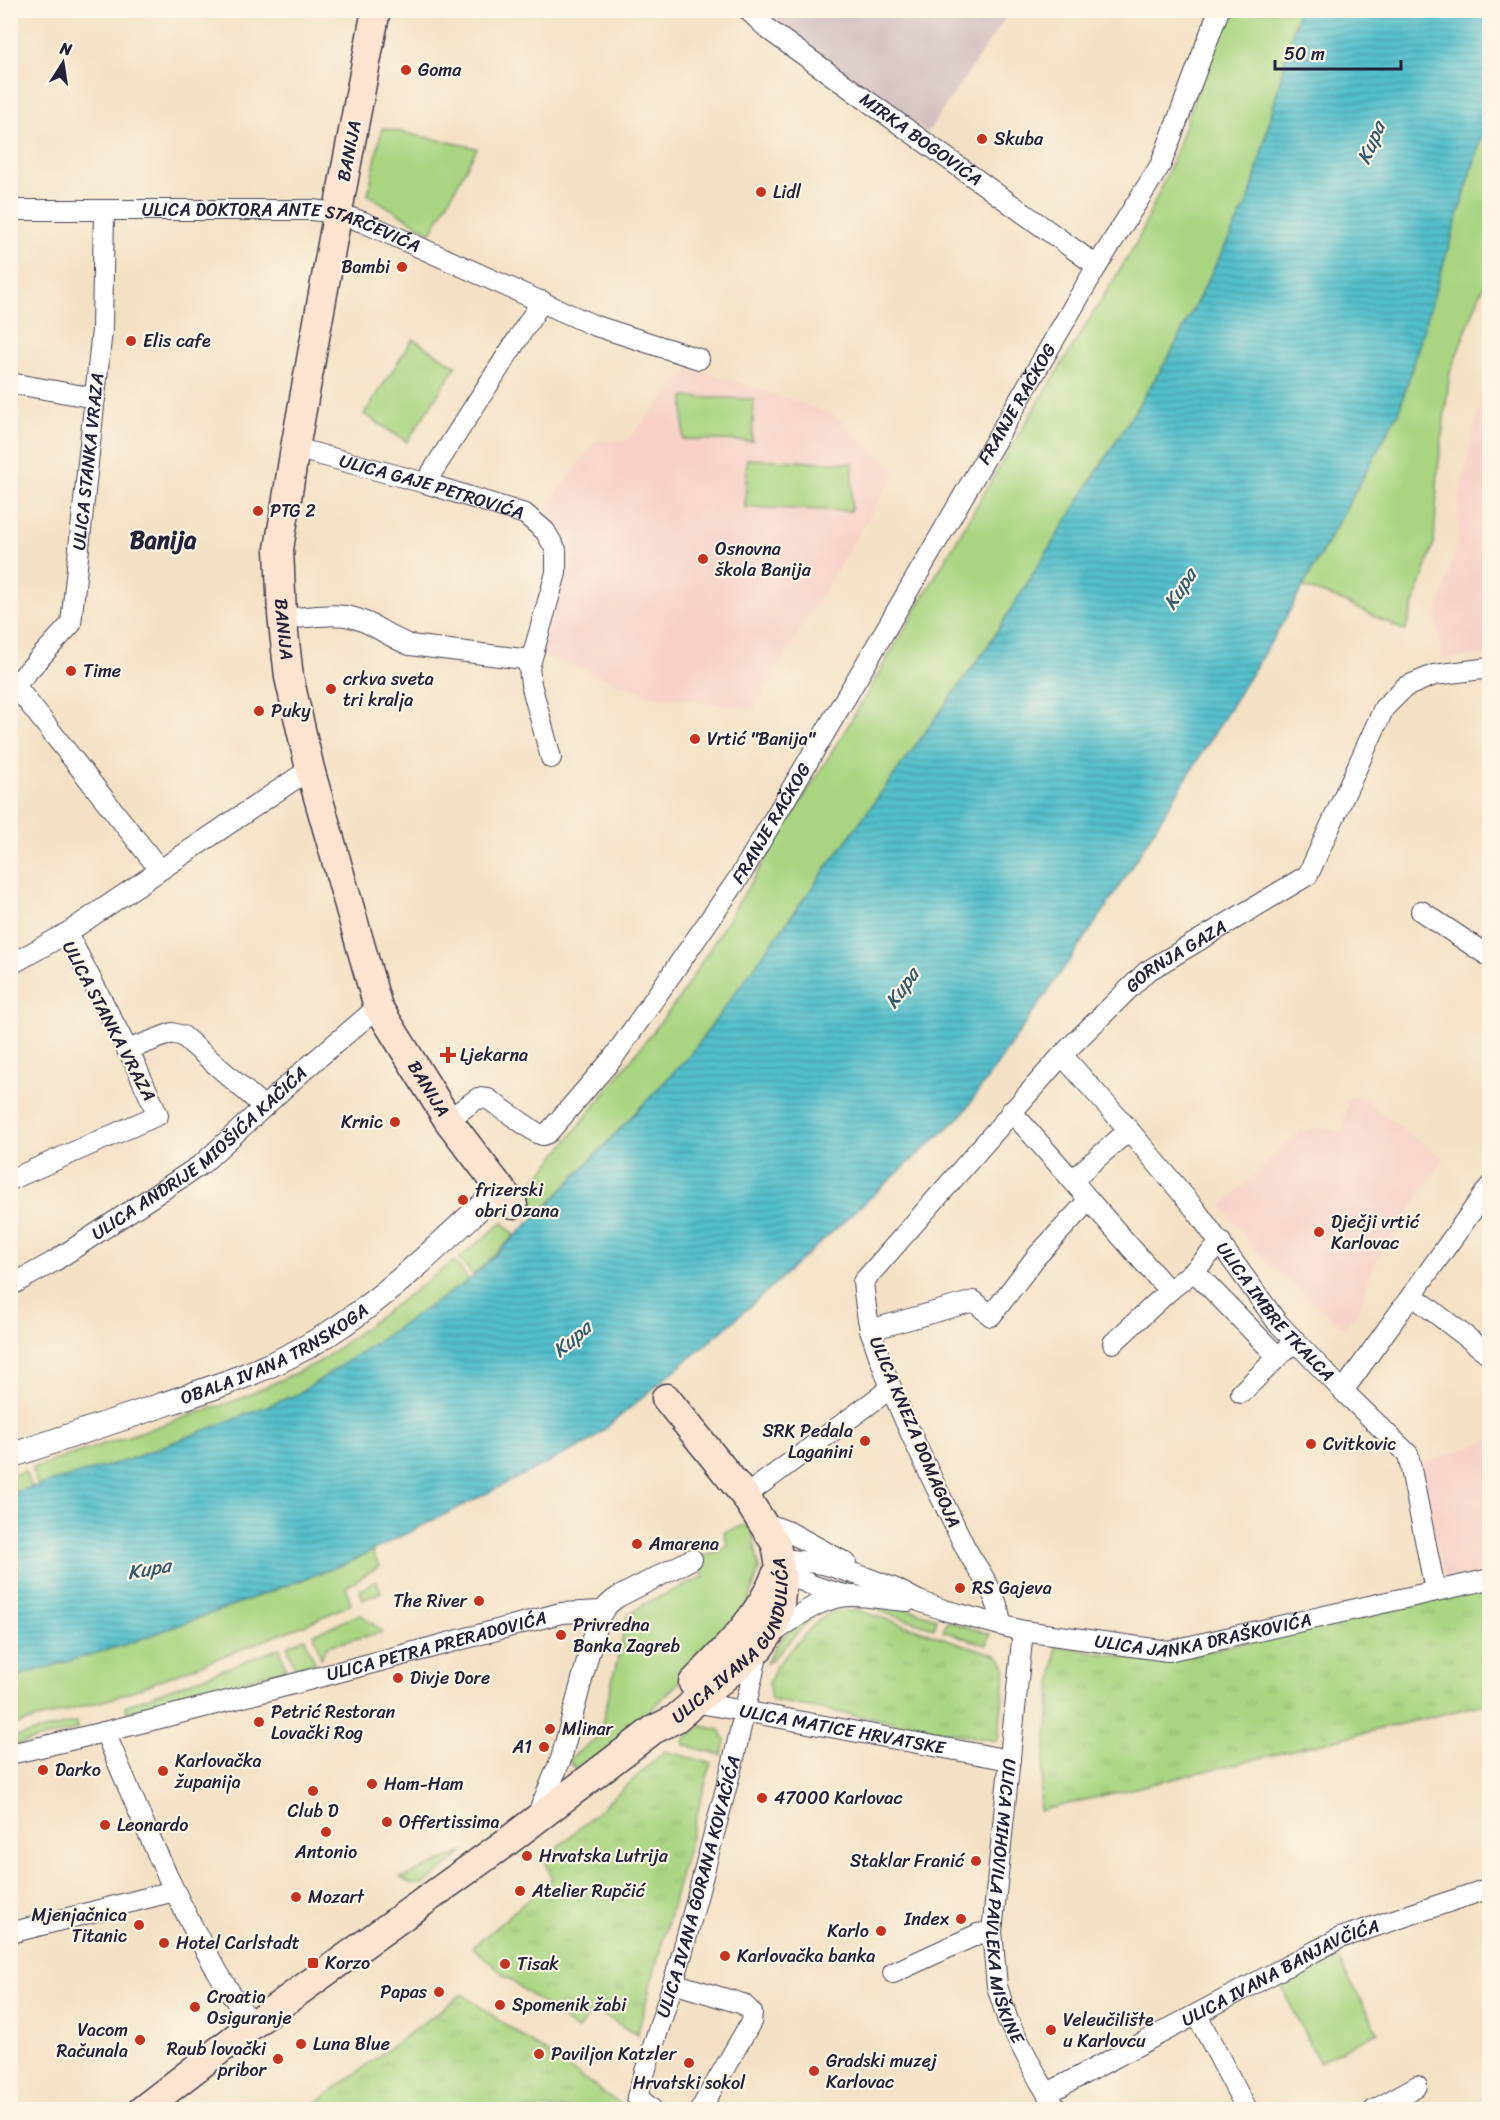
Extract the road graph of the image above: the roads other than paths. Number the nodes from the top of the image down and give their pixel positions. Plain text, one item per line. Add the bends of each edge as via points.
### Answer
1 (376, 10) edge
2 (748, 10) edge
3 (1219, 10) edge
4 (10, 210) edge
5 (105, 211) junction
6 (338, 213) junction
7 (1097, 266) junction
8 (542, 301) junction
9 (699, 359) dead end
10 (10, 383) edge
11 (95, 398) junction
12 (295, 448) junction
13 (425, 483) junction
14 (282, 619) junction
15 (531, 660) junction
16 (1490, 668) edge
17 (12, 684) edge
18 (550, 758) dead end
19 (310, 770) junction
20 (160, 870) junction
21 (1421, 911) dead end
22 (66, 933) junction
23 (1490, 957) edge
24 (10, 965) edge
25 (378, 1007) junction
26 (128, 1050) junction
27 (1062, 1055) junction
28 (264, 1107) junction
29 (1011, 1112) junction
30 (448, 1120) junction
31 (1129, 1130) junction
32 (10, 1180) edge
33 (1072, 1180) junction
34 (1490, 1186) edge
35 (506, 1197) joint
36 (1089, 1200) junction
37 (1221, 1242) junction
38 (1194, 1271) junction
39 (863, 1282) joint
40 (10, 1286) edge
41 (1169, 1291) junction
42 (1412, 1295) junction
43 (870, 1330) junction
44 (1296, 1341) junction
45 (1113, 1343) dead end
46 (1490, 1355) edge
47 (1278, 1357) junction
48 (891, 1388) junction
49 (1343, 1392) junction
50 (1241, 1393) dead end
51 (666, 1398) dead end
52 (10, 1456) edge
53 (745, 1496) junction
54 (763, 1522) junction
55 (692, 1559) dead end
56 (776, 1574) junction
57 (865, 1577) junction
58 (1490, 1579) edge
59 (1435, 1590) junction
60 (850, 1596) junction
61 (919, 1601) junction
62 (577, 1611) junction
63 (602, 1611) junction
64 (1000, 1625) junction
65 (1023, 1631) junction
66 (594, 1634) junction
67 (764, 1642) junction
68 (685, 1702) junction
69 (744, 1710) junction
70 (105, 1732) junction
71 (10, 1754) edge
72 (561, 1759) junction
73 (1010, 1760) junction
74 (585, 1783) junction
75 (535, 1821) junction
76 (1490, 1888) edge
77 (174, 1891) junction
78 (992, 1932) junction
79 (10, 1933) edge
80 (893, 1973) dead end
81 (673, 1983) junction
82 (1197, 2015) junction
83 (252, 2025) junction
84 (1417, 2086) dead end
85 (1052, 2101) edge
86 (142, 2109) edge
87 (653, 2109) edge
88 (700, 2109) edge
89 (1247, 2109) edge
90 (1374, 2109) edge

1 - 6 main road, BANIJA
2 - 7 street, MIRKA BOGOVIĆA via 769,30
3 - 7 street via 1161,164
4 - 5 street, ULICA DOKTORA ANTE STARČEVIĆA
5 - 6 street, ULICA DOKTORA ANTE STARČEVIĆA
5 - 11 street, ULICA STANKA VRAZA via 102,330
6 - 8 street, ULICA DOKTORA ANTE STARČEVIĆA
6 - 12 main road, BANIJA
7 - 30 street, FRANJE RAČKOG via 740,876 613,1058 543,1135 483,1098
8 - 9 street, ULICA DOKTORA ANTE STARČEVIĆA via 593,326
8 - 13 street
10 - 11 street
11 - 17 street, ULICA STANKA VRAZA via 70,624
12 - 13 street, ULICA GAJE PETROVIĆA
12 - 14 main road, BANIJA via 279,549
13 - 15 street, ULICA GAJE PETROVIĆA via 525,514 545,531 556,550 556,573
14 - 15 street via 353,617 410,645
14 - 19 main road, BANIJA via 289,677
15 - 18 street, ULICA GAJE PETROVIĆA via 531,684
16 - 27 street, GORNJA GAZA via 1434,675 1406,687 1384,708 1308,875 1146,972
17 - 20 street
19 - 20 street
19 - 25 main road, BANIJA
20 - 22 street
21 - 23 street
22 - 24 street, ULICA STANKA VRAZA
22 - 26 street, ULICA STANKA VRAZA
25 - 28 street, ULICA ANDRIJE MIOŠIĆA KAČIĆA
25 - 30 main road, BANIJA
26 - 28 street via 172,1033 183,1036
26 - 32 street, ULICA STANKA VRAZA via 158,1114
27 - 29 street, GORNJA GAZA
27 - 31 street, ULICA IMBRE TKALCA
28 - 40 street, ULICA ANDRIJE MIOŠIĆA KAČIĆA via 202,1164
29 - 33 street
29 - 39 street, GORNJA GAZA
30 - 35 main road, BANIJA
31 - 33 street
31 - 37 street, ULICA IMBRE TKALCA
33 - 36 street
34 - 42 street
35 - 52 street, OBALA IVANA TRNSKOGA via 356,1315 279,1362 240,1379
36 - 41 street
36 - 43 street via 1036,1257 991,1316 974,1301
37 - 38 street
37 - 44 street, ULICA IMBRE TKALCA via 1277,1322
38 - 41 street
38 - 47 street
39 - 43 street, ULICA KNEZA DOMAGOJA
41 - 45 street
42 - 46 street
42 - 49 street
43 - 48 street, ULICA KNEZA DOMAGOJA
44 - 47 street
44 - 49 street, ULICA IMBRE TKALCA
47 - 50 street
48 - 53 street
48 - 64 street, ULICA KNEZA DOMAGOJA via 964,1546 995,1599
49 - 59 street, ULICA IMBRE TKALCA via 1408,1454
51 - 53 main road
53 - 54 main road
54 - 56 main road via 776,1544
54 - 57 street via 823,1549
55 - 63 street via 618,1597
56 - 57 street via 791,1560 806,1560
56 - 60 street
56 - 67 main road, ULICA IVANA GUNDULIĆA via 782,1579 780,1605
56 - 68 main road, ULICA IVANA GUNDULIĆA via 760,1606
57 - 61 street
58 - 59 street, ULICA JANKA DRAŠKOVIĆA
59 - 65 street, ULICA JANKA DRAŠKOVIĆA via 1168,1651
60 - 61 street
60 - 67 street via 822,1602 801,1613
61 - 64 street, ULICA JANKA DRAŠKOVIĆA
62 - 63 street, ULICA PETRA PRERADOVIĆA
62 - 66 street
62 - 70 street, ULICA PETRA PRERADOVIĆA
63 - 66 street
64 - 65 street, ULICA JANKA DRAŠKOVIĆA
65 - 73 street, ULICA MIHOVILA PAVLEKA MIŠKINE
66 - 72 street
67 - 68 main road, ULICA IVANA GUNDULIĆA
67 - 69 street, ULICA IVANA GORANA KOVAČIĆA
68 - 69 street, ULICA MATICE HRVATSKE
68 - 74 main road, ULICA IVANA GUNDULIĆA
69 - 73 street, ULICA MATICE HRVATSKE
69 - 81 street, ULICA IVANA GORANA KOVAČIĆA
70 - 71 street, ULICA PETRA PRERADOVIĆA
70 - 77 street
72 - 74 street via 568,1772
72 - 75 street
73 - 78 street, ULICA MIHOVILA PAVLEKA MIŠKINE
74 - 75 main road, ULICA IVANA GUNDULIĆA
75 - 83 main road, ULICA IVANA GUNDULIĆA
76 - 82 street, ULICA IVANA BANJAVČIĆA via 1340,1938
77 - 79 street
77 - 83 street
78 - 80 street via 978,1934
78 - 85 street, ULICA MIHOVILA PAVLEKA MIŠKINE via 997,1986 1008,2021
81 - 87 street, ULICA IVANA GORANA KOVAČIĆA via 637,2097
81 - 88 street via 743,2004 752,2013 751,2022
82 - 85 street, ULICA IVANA BANJAVČIĆA
82 - 89 street
83 - 86 main road, ULICA IVANA GUNDULIĆA
84 - 90 street

